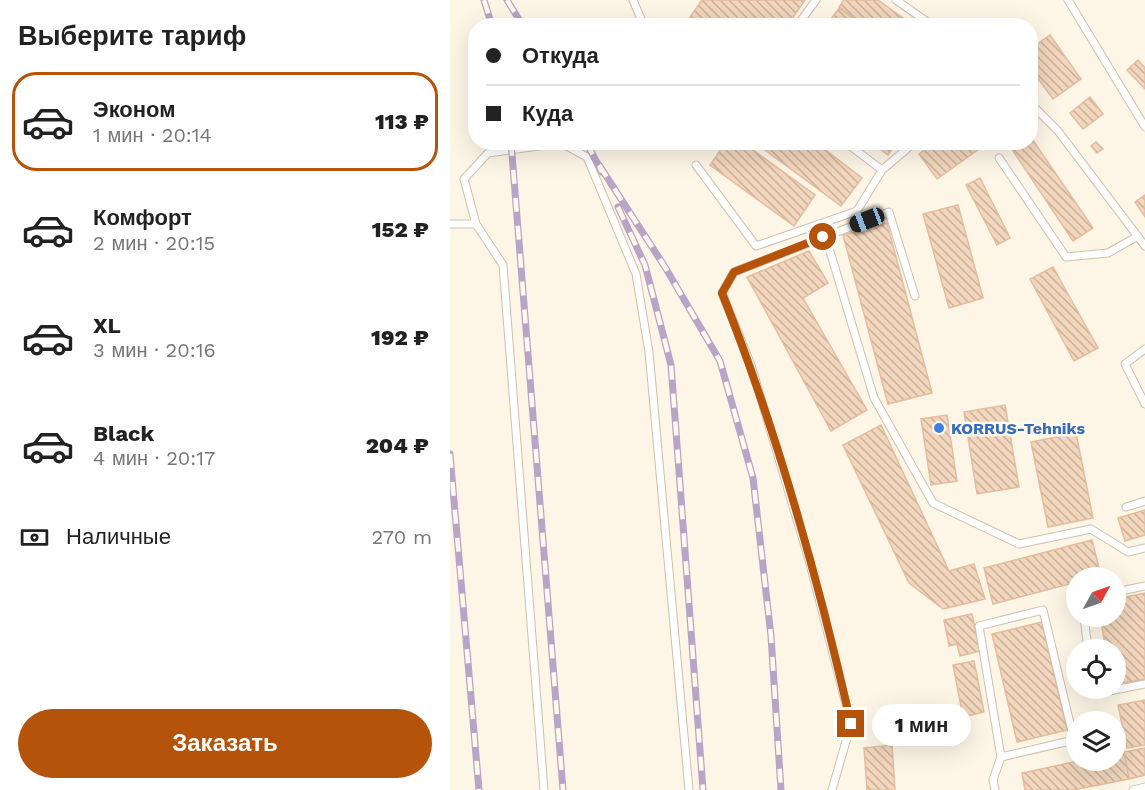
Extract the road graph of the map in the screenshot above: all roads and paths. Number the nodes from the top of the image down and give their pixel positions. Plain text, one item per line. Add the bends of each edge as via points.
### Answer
1 (633, 0) edge
2 (816, 0) edge
3 (896, 0) edge
4 (1068, 0) edge
5 (641, 18) edge
6 (803, 18) edge
7 (922, 18) edge
8 (1038, 111) edge
9 (1145, 127) edge
10 (510, 150) edge
11 (575, 150) edge
12 (856, 150) edge
13 (906, 150) edge
14 (999, 158) dead end
15 (696, 165) dead end
16 (882, 170) junction
17 (450, 224) edge
18 (476, 224) junction
19 (1138, 236) junction
20 (1145, 246) edge
21 (829, 248) dead end
22 (915, 296) dead end
23 (1145, 349) edge
24 (1145, 404) edge
25 (1145, 501) edge
26 (1126, 507) dead end
27 (1145, 548) edge
28 (1145, 586) edge
29 (1126, 590) edge
30 (1145, 684) edge
31 (1126, 688) edge
32 (1001, 757) junction
33 (1145, 787) edge
34 (544, 790) edge
35 (688, 790) edge
36 (832, 790) edge
37 (995, 790) edge
38 (1133, 790) edge

1 - 5 lane
2 - 6 lane
3 - 7 lane
4 - 9 lane
8 - 19 lane via 1058,131
10 - 18 lane via 488,153 464,179
11 - 35 lane via 587,156 636,274 649,352
12 - 16 lane
13 - 16 lane
14 - 19 lane via 1066,257 1108,253
15 - 16 lane via 756,246 857,211
17 - 18 lane
18 - 34 lane via 503,265
19 - 20 lane
21 - 27 lane via 874,398 933,503 1019,544 1091,529 1128,552
22 - 36 lane via 889,212 734,272 722,293 751,366 809,560 851,724
23 - 24 lane via 1125,363
25 - 26 lane
28 - 29 lane
30 - 31 lane
32 - 32 lane via 979,626 1043,610 1074,740
32 - 37 lane via 993,780
33 - 38 lane

